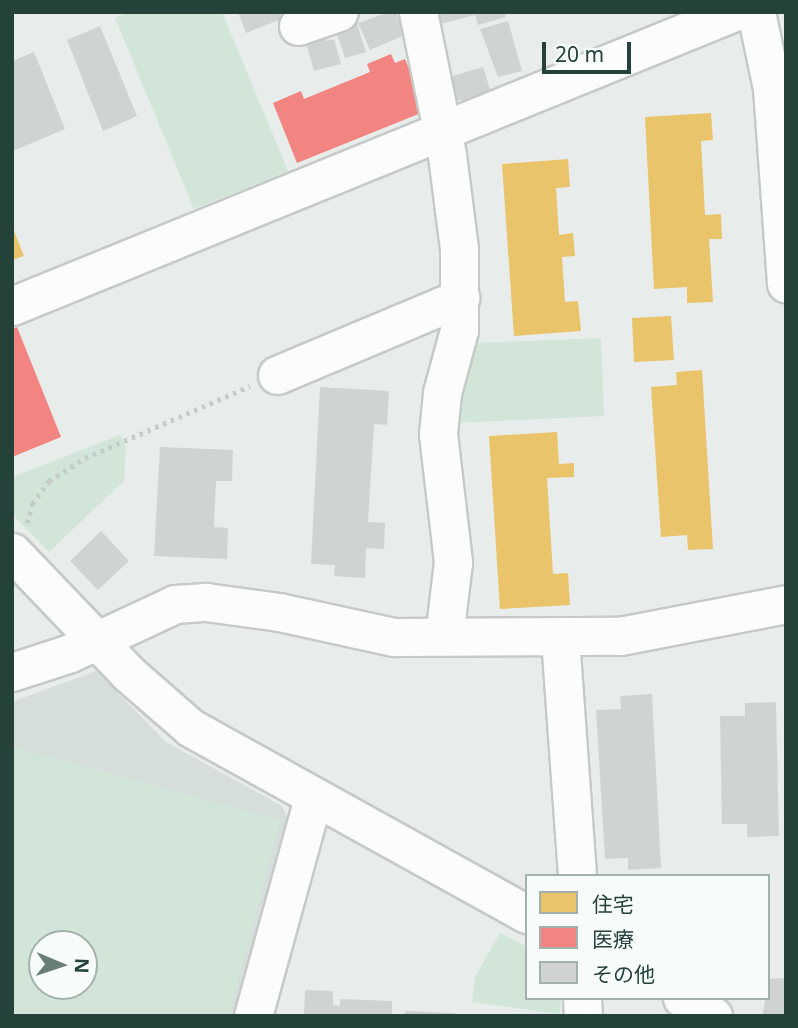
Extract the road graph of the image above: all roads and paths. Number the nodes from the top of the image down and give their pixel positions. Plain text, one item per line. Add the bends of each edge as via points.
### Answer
1 (339, 12) edge
2 (418, 12) edge
3 (734, 12) edge
4 (756, 12) edge
5 (298, 26) dead end
6 (442, 131) junction
7 (786, 284) edge
8 (460, 298) junction
9 (12, 306) edge
10 (276, 375) joint
11 (16, 542) edge
12 (786, 604) edge
13 (444, 636) junction
14 (560, 638) junction
15 (97, 641) junction
16 (12, 672) edge
17 (313, 798) junction
18 (577, 874) edge
19 (525, 913) edge
20 (685, 1000) edge
21 (253, 1016) edge
22 (713, 1016) edge

1 - 5 street
2 - 6 street
3 - 6 street
4 - 7 street via 772,88
6 - 8 street via 459,249
6 - 9 street
8 - 10 street
8 - 13 street via 459,330 442,393 438,434 453,562
10 - 11 path via 85,458 49,481 32,504 30,521
11 - 15 street
12 - 14 street via 620,636
13 - 14 street
13 - 15 street via 394,637 206,601 175,604
14 - 18 street
15 - 16 street
15 - 17 street via 159,704 191,728
17 - 19 street
17 - 21 street
20 - 22 street

